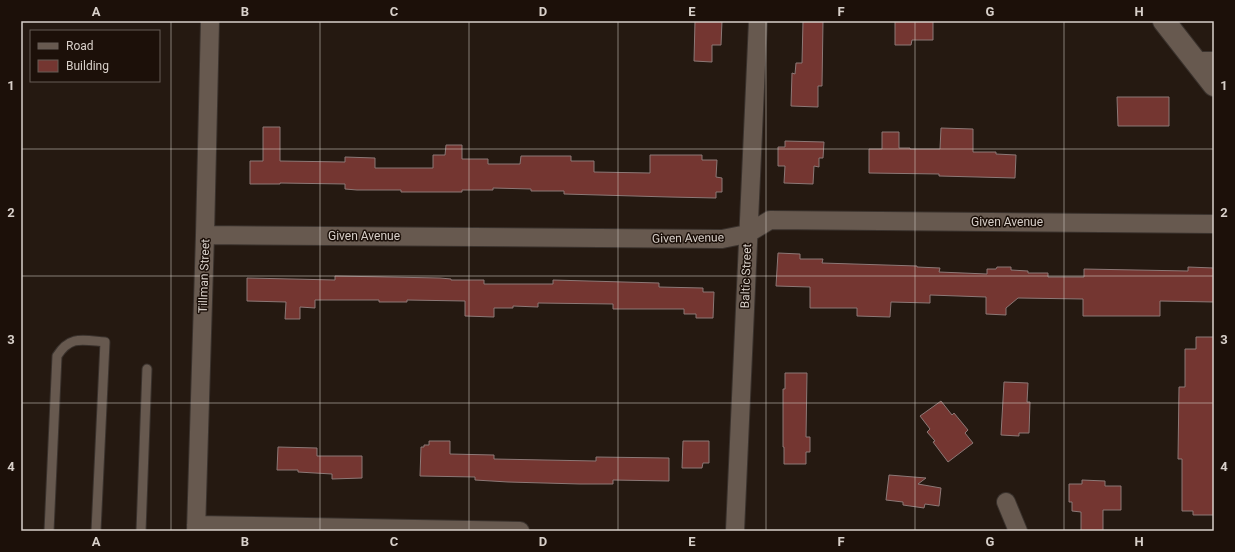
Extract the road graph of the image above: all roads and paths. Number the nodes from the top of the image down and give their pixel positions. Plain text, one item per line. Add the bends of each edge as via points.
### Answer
1 (210, 21) edge
2 (758, 21) edge
3 (1164, 21) edge
4 (1205, 61) edge
5 (1214, 85) edge
6 (1214, 224) edge
7 (748, 234) junction
8 (205, 235) junction
9 (148, 369) dead end
10 (1006, 502) dead end
11 (196, 528) edge
12 (49, 531) edge
13 (96, 531) edge
14 (141, 531) edge
15 (520, 531) edge
16 (735, 531) edge
17 (1018, 531) edge

1 - 8 street, Tillman Street
2 - 7 street, Baltic Street
3 - 4 street
4 - 5 street
6 - 7 street, Given Avenue via 770,220
7 - 8 street, Given Avenue via 722,239
7 - 16 street, Baltic Street
8 - 11 street, Tillman Street
9 - 14 lane
10 - 17 street
11 - 15 street
12 - 13 lane via 57,356 63,346 76,340 105,342

